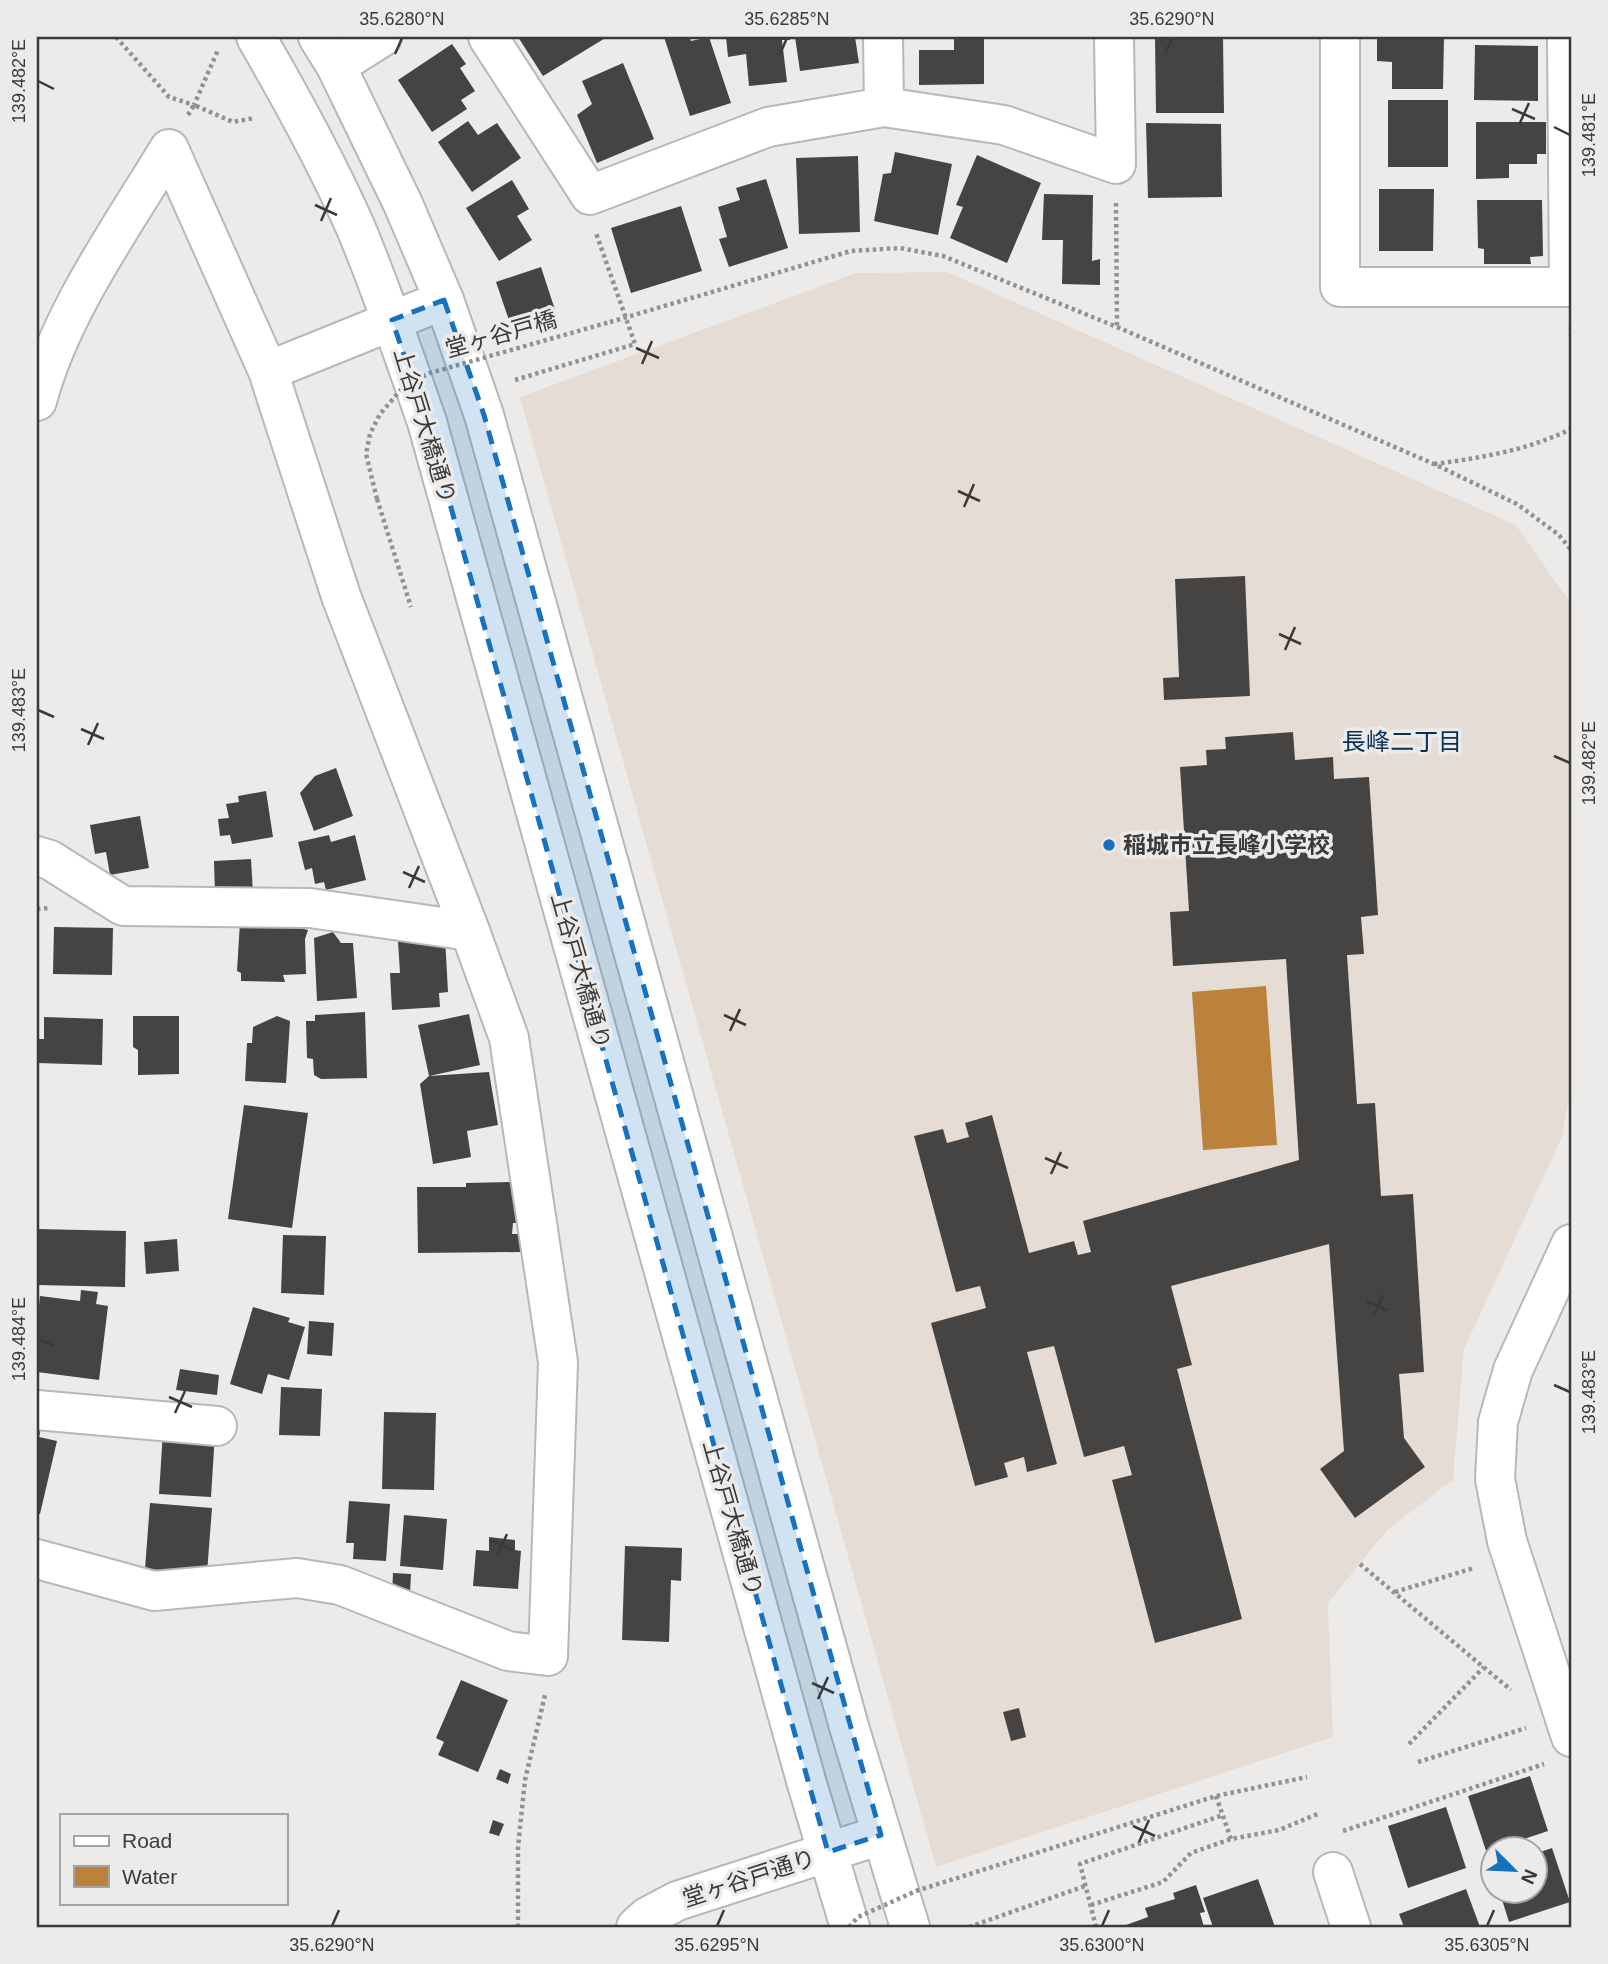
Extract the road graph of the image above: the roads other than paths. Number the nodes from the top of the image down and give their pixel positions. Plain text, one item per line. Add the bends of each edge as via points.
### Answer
1 (382, 37) edge
2 (488, 37) edge
3 (883, 37) edge
4 (1114, 37) edge
5 (1340, 37) edge
6 (1567, 37) edge
7 (238, 40) edge
8 (327, 51) edge
9 (884, 107) junction
10 (1570, 286) edge
11 (444, 300) junction
12 (391, 320) junction
13 (268, 371) junction
14 (37, 401) edge
15 (37, 856) edge
16 (470, 931) junction
17 (1571, 1244) edge
18 (37, 1410) edge
19 (217, 1426) dead end
20 (37, 1559) edge
21 (1552, 1741) edge
22 (881, 1835) junction
23 (828, 1852) junction
24 (1334, 1872) dead end
25 (636, 1927) edge
26 (849, 1927) edge
27 (909, 1927) edge
28 (1351, 1927) edge

1 - 8 street
2 - 9 street via 590,195 768,127
3 - 9 street
4 - 9 street via 1116,164 1003,125
5 - 10 street via 1340,286
6 - 10 street
7 - 12 street, 上谷戸大橋通り via 304,121 354,226
8 - 11 street via 403,204
11 - 12 street
11 - 22 street via 484,415
12 - 13 street
12 - 23 street, 上谷戸大橋通り via 427,422
13 - 14 street via 169,149 77,303 45,369
13 - 16 street via 341,596
15 - 16 street via 123,906 310,908
16 - 20 street via 509,1038 558,1362 548,1656 508,1651 340,1585 297,1578 154,1591
17 - 21 street via 1513,1370 1498,1422 1495,1479
18 - 19 street
22 - 23 street, 堂ヶ谷戸通り
22 - 27 street
23 - 25 street, 堂ヶ谷戸通り via 677,1901
23 - 26 street, 上谷戸大橋通り
24 - 28 street

